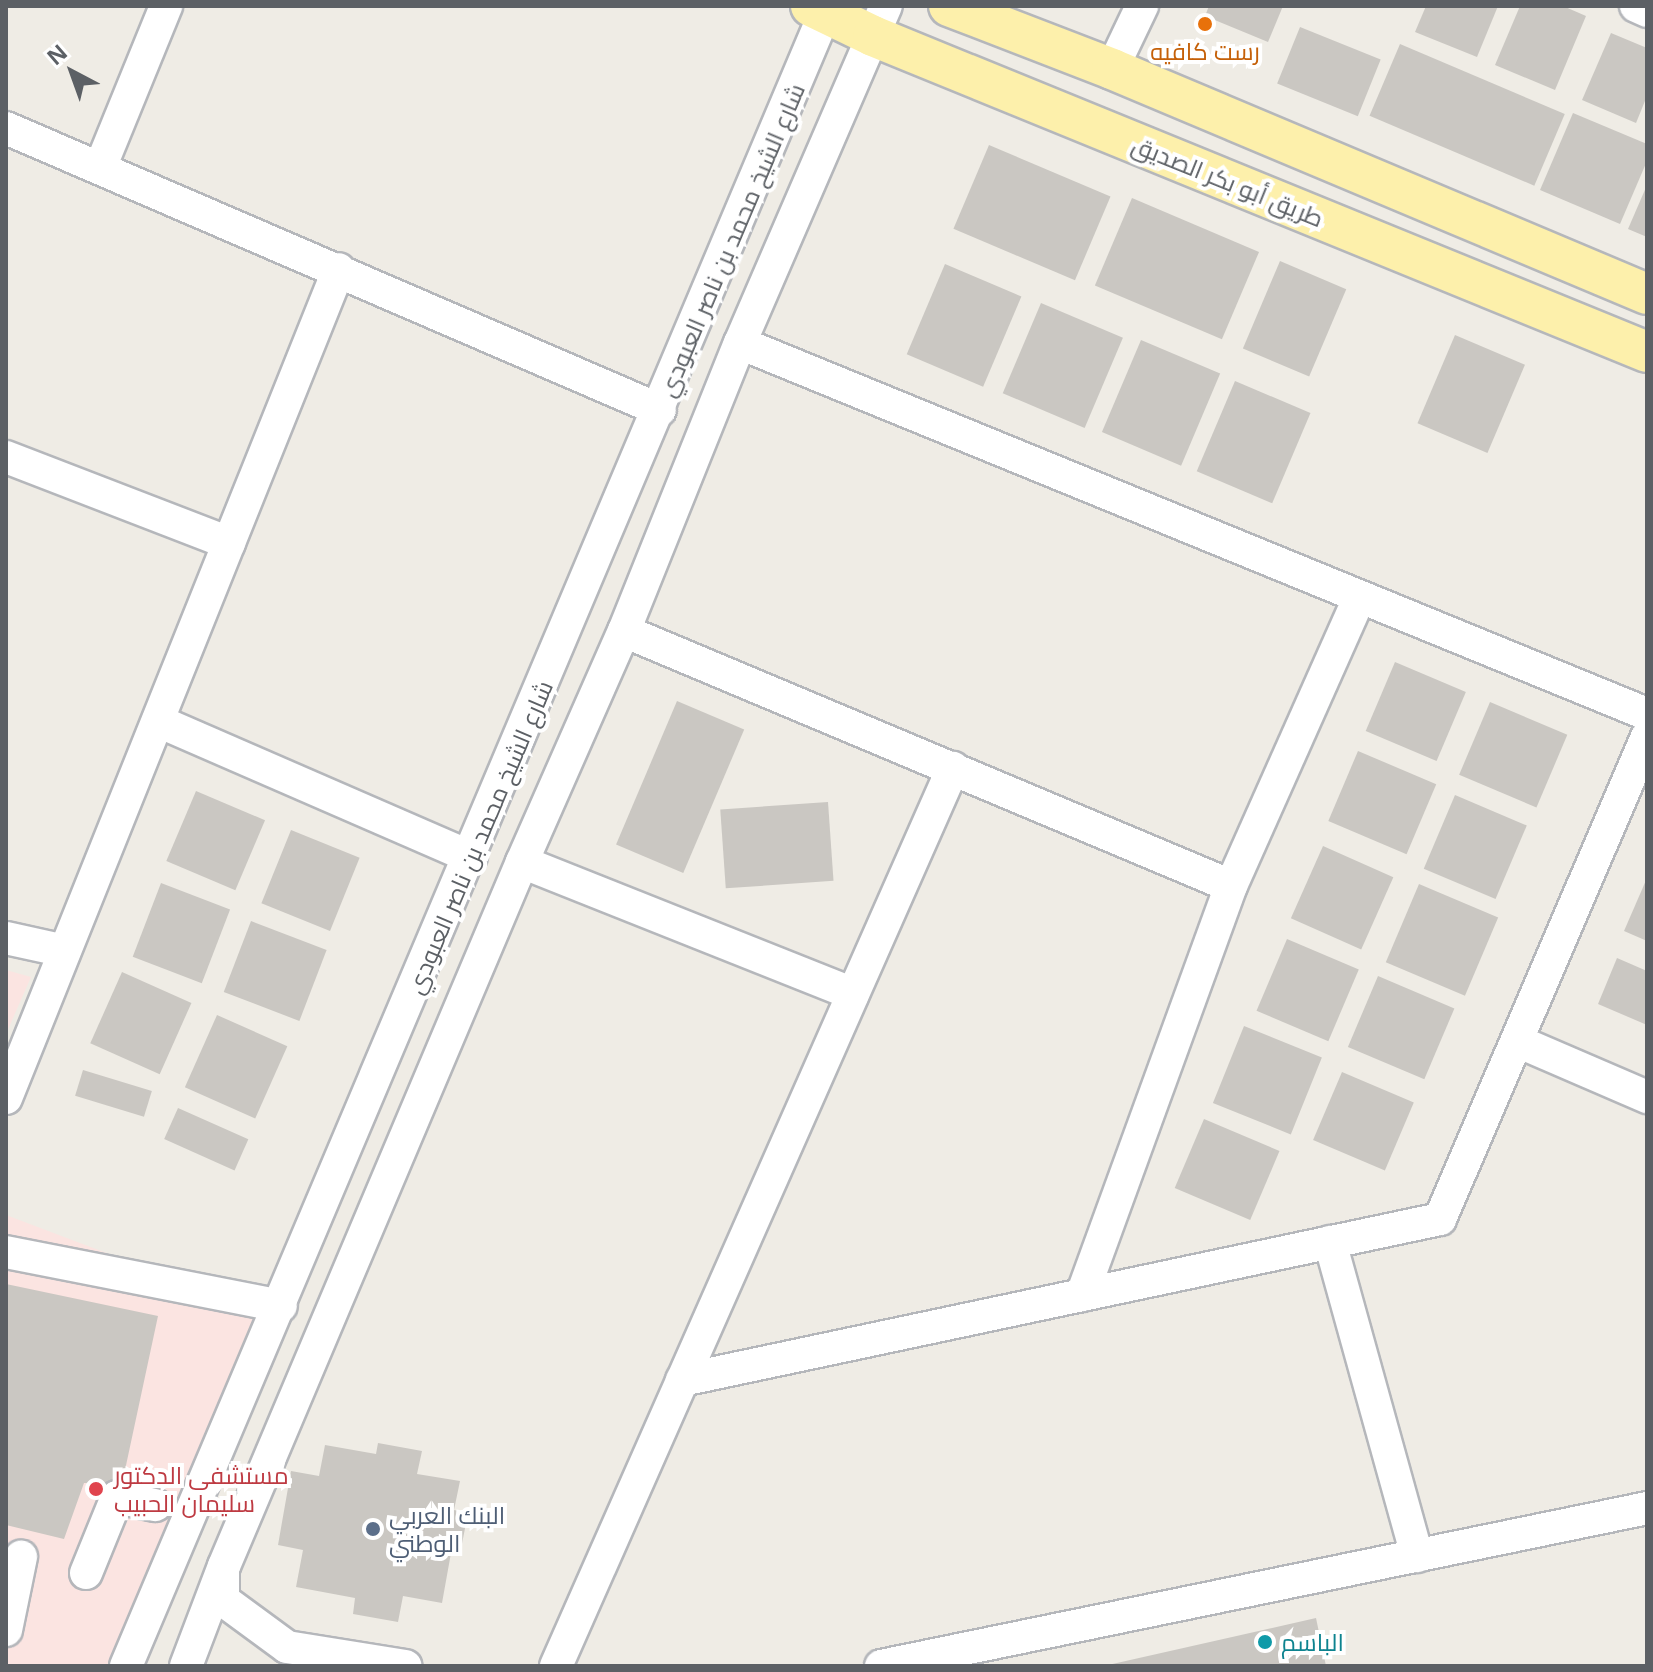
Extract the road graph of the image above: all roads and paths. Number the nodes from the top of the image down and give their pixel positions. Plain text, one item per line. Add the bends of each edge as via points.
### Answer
1 (166, 6) edge
2 (949, 6) edge
3 (1142, 6) edge
4 (1636, 6) edge
5 (822, 8) edge
6 (1647, 11) edge
7 (880, 21) edge
8 (1112, 69) junction
9 (6, 128) edge
10 (100, 168) junction
11 (339, 269) junction
12 (1647, 294) edge
13 (740, 343) junction
14 (1647, 352) edge
15 (660, 410) junction
16 (6, 457) edge
17 (229, 543) junction
18 (1359, 598) junction
19 (624, 631) junction
20 (1647, 714) edge
21 (158, 721) junction
22 (1647, 737) edge
23 (953, 768) junction
24 (471, 857) junction
25 (522, 862) junction
26 (1231, 886) junction
27 (6, 938) edge
28 (65, 951) junction
29 (853, 994) junction
30 (1517, 1041) junction
31 (1647, 1097) edge
32 (6, 1098) edge
33 (1330, 1242) junction
34 (6, 1252) edge
35 (1082, 1295) junction
36 (281, 1306) junction
37 (682, 1380) junction
38 (155, 1505) dead end
39 (1647, 1508) edge
40 (1417, 1556) junction
41 (21, 1557) dead end
42 (224, 1566) junction
43 (86, 1573) dead end
44 (6, 1630) edge
45 (126, 1666) edge
46 (186, 1666) edge
47 (405, 1666) edge
48 (556, 1666) edge
49 (881, 1666) edge

1 - 10 street
2 - 8 main road
3 - 8 street
4 - 6 street
5 - 7 main road, طريق أبو بكر الصديق
5 - 15 street, شارع الشيخ محمد بن ناصر العبودي
7 - 13 street, شارع الشيخ محمد بن ناصر العبودي
7 - 14 main road, طريق أبو بكر الصديق
8 - 12 main road
9 - 10 street
10 - 11 street
11 - 15 street
11 - 17 street
13 - 18 street
13 - 19 street, شارع الشيخ محمد بن ناصر العبودي
15 - 24 street, شارع الشيخ محمد بن ناصر العبودي
16 - 17 street
17 - 21 street
18 - 20 street
18 - 26 street
19 - 23 street
19 - 25 street, شارع الشيخ محمد بن ناصر العبودي
21 - 24 street
21 - 28 street
22 - 30 street
23 - 26 street
23 - 29 street
24 - 36 street, شارع الشيخ محمد بن ناصر العبودي
25 - 29 street
25 - 42 street, شارع الشيخ محمد بن ناصر العبودي
26 - 35 street
27 - 28 street
28 - 32 street
29 - 37 street
30 - 31 street
30 - 33 street via 1440,1219
33 - 35 street
33 - 40 street
34 - 36 street
35 - 37 street
36 - 45 street, شارع الشيخ محمد بن ناصر العبودي
37 - 48 street
38 - 43 street via 117,1497
39 - 40 street
40 - 49 street
41 - 44 street
42 - 46 street, شارع الشيخ محمد بن ناصر العبودي
42 - 47 street via 223,1600 287,1647

